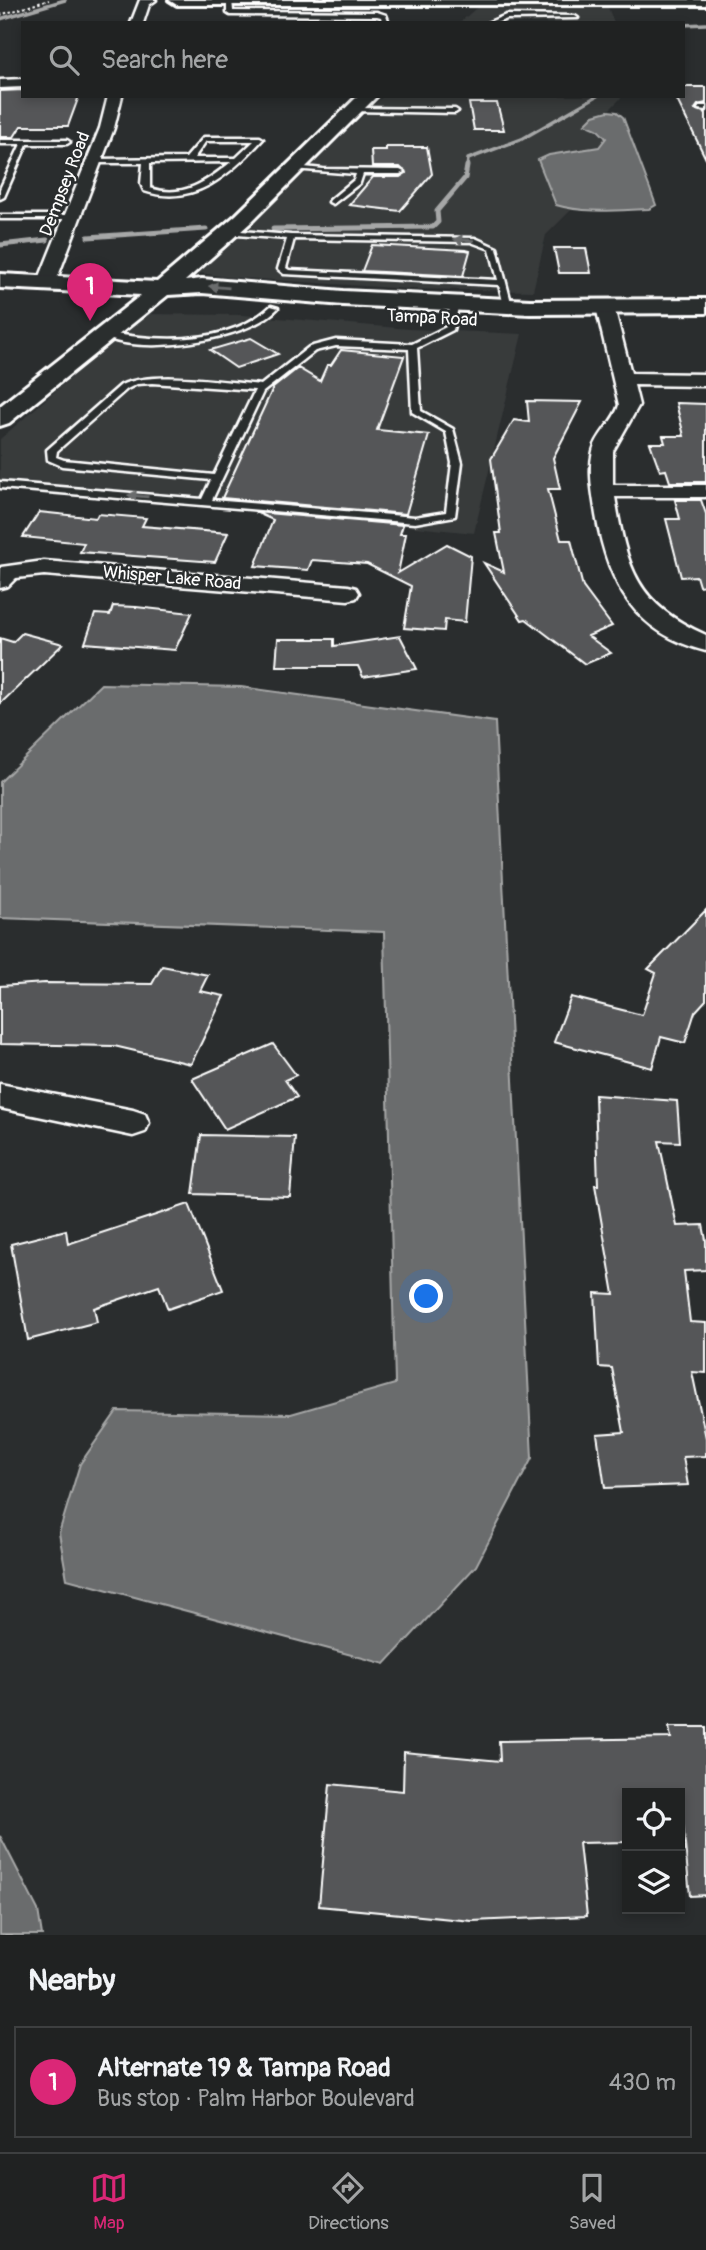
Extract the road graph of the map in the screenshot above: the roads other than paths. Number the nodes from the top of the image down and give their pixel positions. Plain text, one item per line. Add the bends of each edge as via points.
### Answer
1 (150, 0) edge
2 (177, 0) edge
3 (274, 0) edge
4 (353, 0) edge
5 (573, 0) edge
6 (706, 0) edge
7 (230, 1) edge
8 (471, 7) edge
9 (577, 20) edge
10 (138, 21) edge
11 (385, 21) edge
12 (495, 21) edge
13 (21, 83) edge
14 (0, 84) edge
15 (114, 98) edge
16 (366, 98) edge
17 (353, 110) junction
18 (455, 111) dead end
19 (0, 142) edge
20 (25, 142) junction
21 (67, 142) dead end
22 (238, 160) junction
23 (147, 161) junction
24 (188, 161) junction
25 (95, 162) junction
26 (295, 167) junction
27 (360, 172) junction
28 (400, 172) dead end
29 (0, 197) edge
30 (333, 202) dead end
31 (0, 217) edge
32 (75, 217) junction
33 (236, 226) junction
34 (291, 237) junction
35 (0, 281) edge
36 (46, 284) junction
37 (162, 289) junction
38 (505, 295) junction
39 (706, 306) edge
40 (274, 308) junction
41 (454, 312) junction
42 (607, 315) junction
43 (706, 322) edge
44 (104, 335) junction
45 (413, 347) junction
46 (623, 379) junction
47 (706, 380) edge
48 (263, 388) junction
49 (0, 418) edge
50 (218, 478) junction
51 (0, 485) edge
52 (603, 491) junction
53 (706, 491) edge
54 (206, 502) junction
55 (0, 581) edge
56 (348, 593) dead end
57 (706, 644) edge
58 (0, 1096) edge
59 (133, 1123) dead end

1 - 10 street via 144,3
2 - 7 main road
3 - 4 main road
3 - 7 main road
4 - 8 main road
5 - 6 main road
5 - 8 main road
5 - 9 lane
7 - 11 lane via 230,13 377,14
9 - 12 lane via 506,17
13 - 14 street
15 - 25 street, Dempsey Road
16 - 17 main road
17 - 18 lane
17 - 26 main road
19 - 20 lane
20 - 21 lane
20 - 29 lane
22 - 23 lane via 199,190 172,195 147,189
22 - 24 lane
22 - 24 lane via 260,139 209,137
23 - 24 lane
23 - 25 lane
25 - 32 street, Dempsey Road
26 - 27 lane
26 - 33 main road
27 - 28 lane
27 - 30 lane
31 - 32 lane
32 - 36 street, Dempsey Road
33 - 34 lane
33 - 37 main road
38 -> 34 lane via 493,248 472,240
34 - 38 lane via 282,269 287,272
35 - 36 main road, Tampa Road
36 - 37 main road, Tampa Road
37 - 40 main road, Tampa Road via 186,302
41 -> 37 main road, Tampa Road via 202,286
37 - 44 main road
38 - 41 main road, Tampa Road
38 - 42 main road, Tampa Road
39 - 42 main road, Tampa Road
40 - 41 main road, Tampa Road
40 - 44 lane via 261,319 212,336 160,342
41 - 42 main road, Tampa Road
41 - 45 lane via 450,328
42 - 43 main road, Tampa Road
42 - 46 street
44 - 49 main road
45 - 48 lane via 336,344 312,349
45 - 54 lane via 417,412 450,431 457,463 451,514 415,520
46 - 47 street
46 - 52 street via 629,405 626,418 612,432 603,452
48 - 50 lane
48 - 50 lane via 135,382 52,450 51,458 62,463
50 - 54 lane
54 -> 51 lane
52 - 53 street
52 - 57 street via 629,589 648,611
55 - 56 street, Whisper Lake Road via 9,572 44,568
58 - 59 street

